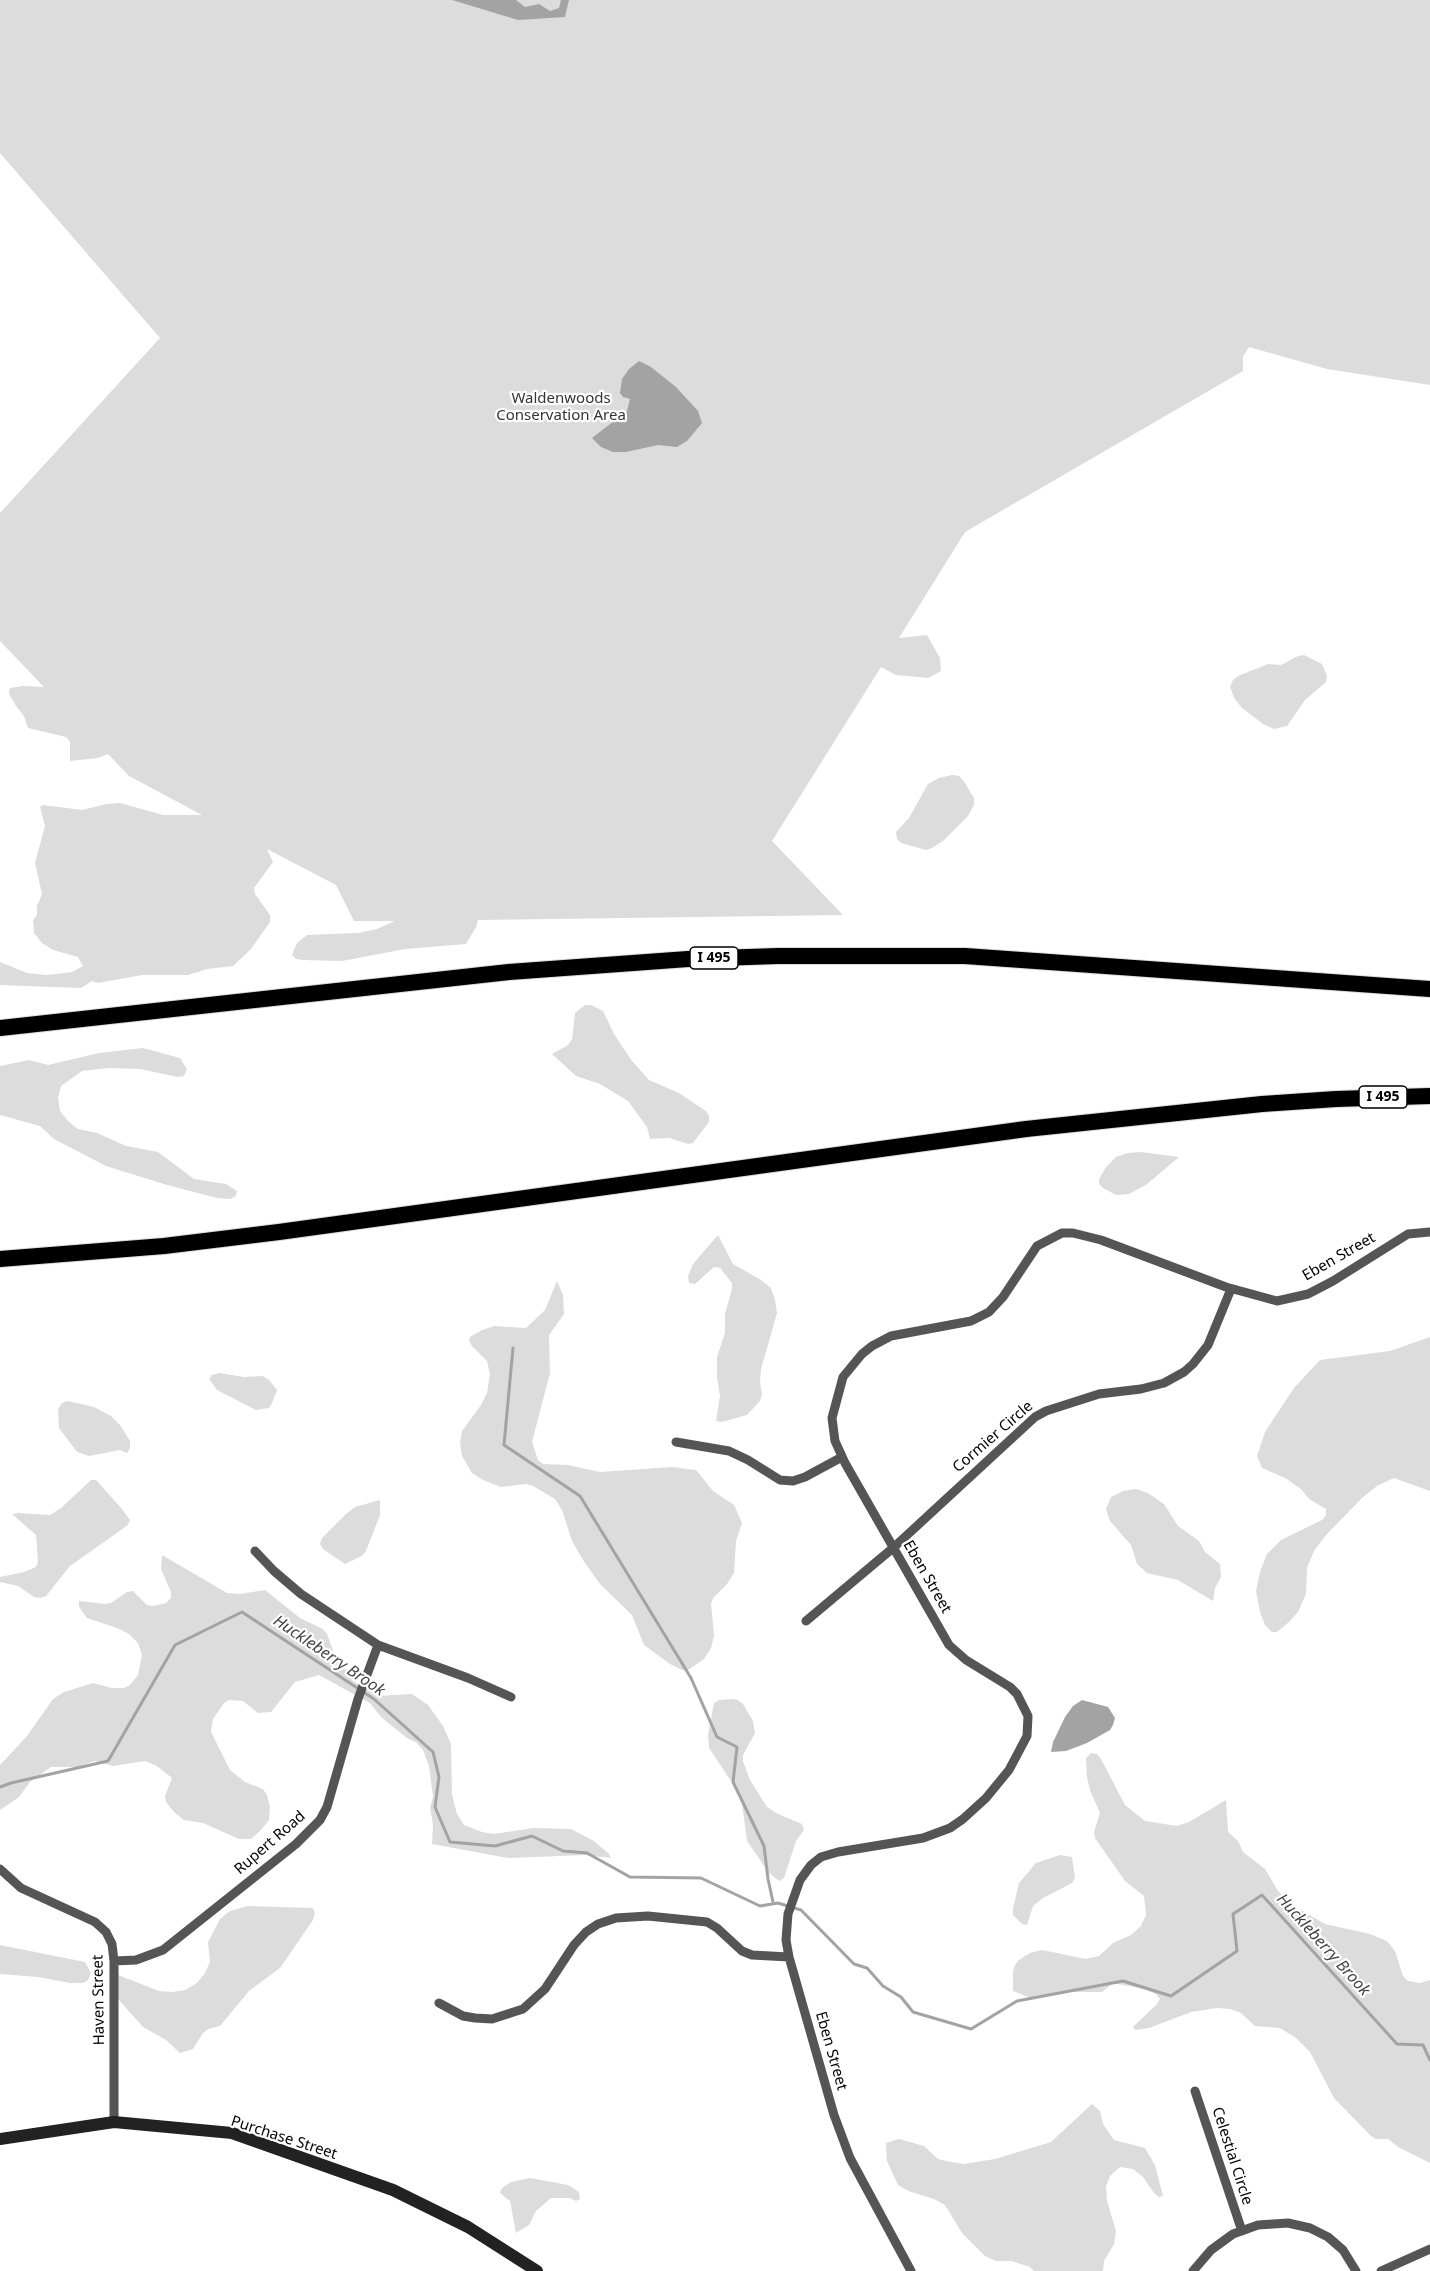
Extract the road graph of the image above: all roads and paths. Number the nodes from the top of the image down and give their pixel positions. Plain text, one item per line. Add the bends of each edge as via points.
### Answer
1 (1430, 989) edge
2 (0, 1028) edge
3 (1430, 1096) edge
4 (1430, 1232) edge
5 (0, 1259) edge
6 (1231, 1289) junction
7 (676, 1442) dead end
8 (842, 1457) junction
9 (893, 1548) junction
10 (255, 1551) dead end
11 (806, 1621) dead end
12 (378, 1645) junction
13 (511, 1697) dead end
14 (0, 1869) edge
15 (789, 1957) junction
16 (114, 1961) junction
17 (439, 2003) dead end
18 (1195, 2091) dead end
19 (114, 2122) junction
20 (0, 2139) edge
21 (1242, 2231) junction
22 (1430, 2249) edge
23 (537, 2271) edge
24 (911, 2271) edge
25 (1193, 2271) edge
26 (1356, 2271) edge
27 (1381, 2271) edge

1 - 2 highway, I 495 via 965,956 778,956 508,972
3 - 5 highway, I 495 via 1336,1098 1038,1128 279,1232
4 - 6 street, Eben Street via 1408,1234 1333,1281 1297,1298 1267,1300
6 - 8 street, Eben Street via 1101,1240 1073,1233 1054,1236 1030,1254 989,1312 971,1321 891,1336 855,1361 843,1377 833,1408 835,1441
6 - 9 street, Cormier Circle via 1208,1345 1184,1372 1164,1383 1099,1394 1040,1414
7 - 8 street via 729,1451 780,1480 805,1477
8 - 9 street, Eben Street
9 - 11 street, Cormier Circle
9 - 15 street, Eben Street via 949,1645 1017,1694 1028,1716 1027,1736 996,1787 950,1828 923,1838 838,1852 821,1857 812,1865 800,1880 788,1914
10 - 12 street via 302,1594
12 - 13 street
12 - 16 street, Rupert Road via 320,1820 296,1844 163,1950 136,1960
14 - 16 street, Haven Street via 21,1888 95,1922 109,1937
15 - 17 street via 752,1956 707,1922 616,1917 586,1932 545,1989 523,2009 492,2019 475,2018
15 - 24 street, Eben Street via 850,2158
16 - 19 street, Haven Street
18 - 21 street, Celestial Circle
19 - 20 main road, Purchase Street
19 - 23 main road, Purchase Street via 232,2133 393,2190 468,2227
21 - 25 street via 1211,2250
21 - 26 street via 1258,2224 1288,2223 1310,2228 1343,2250
22 - 27 street

